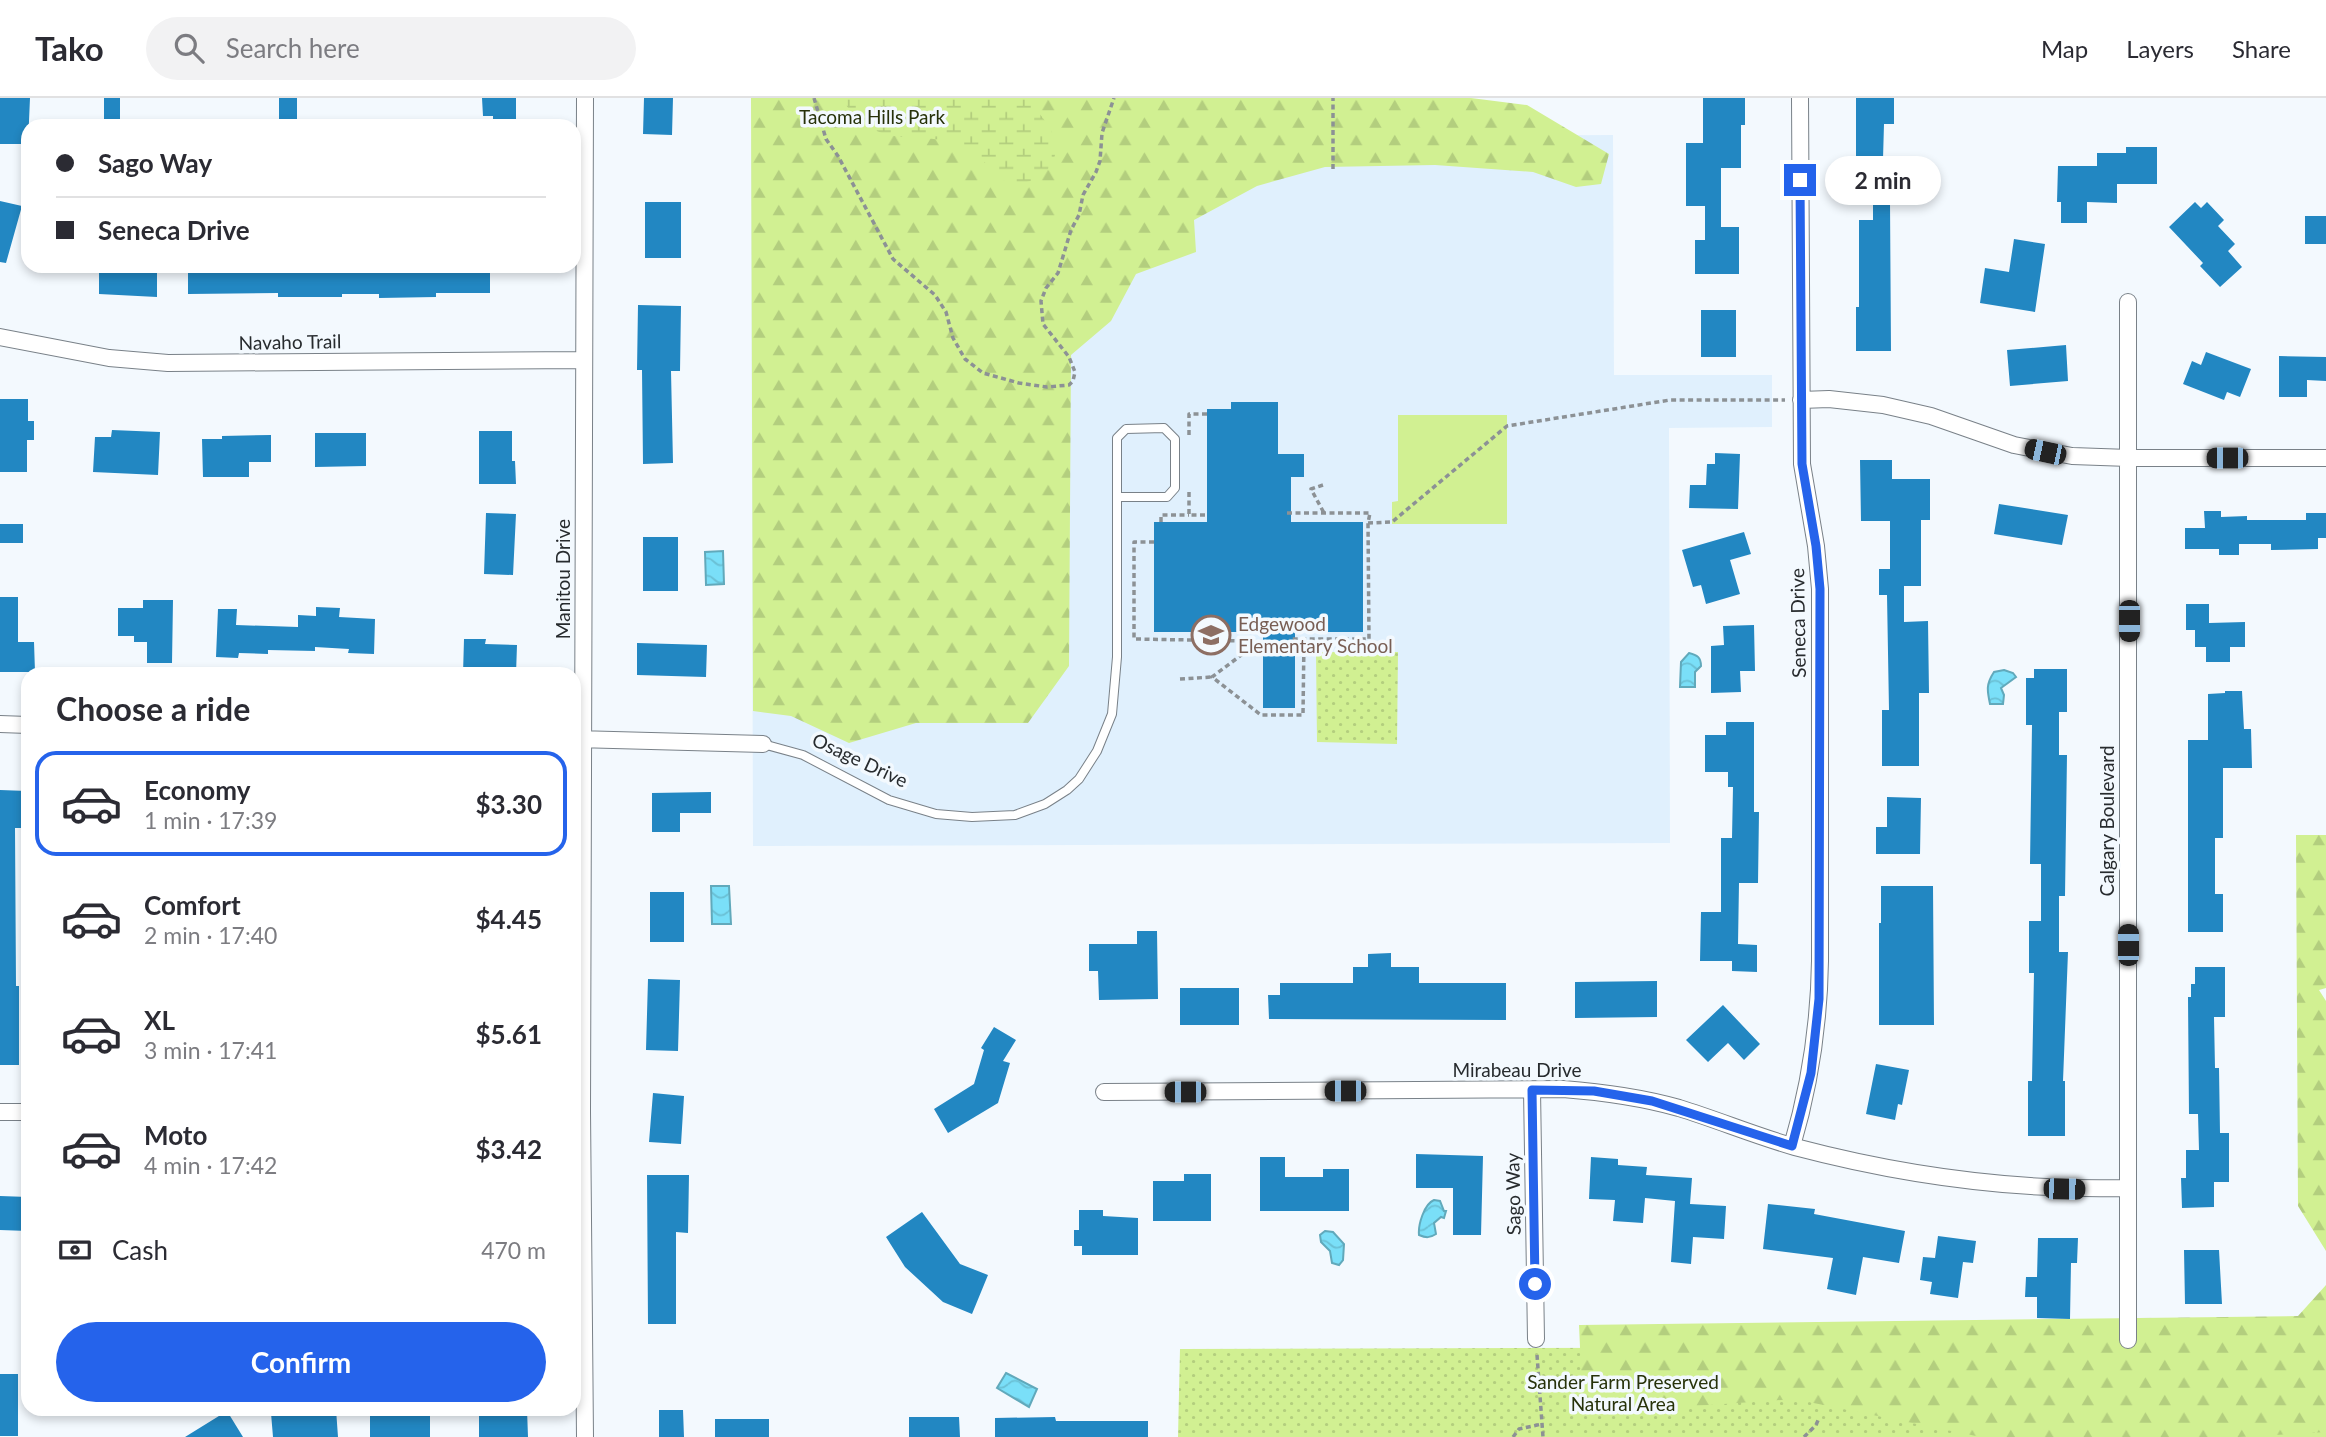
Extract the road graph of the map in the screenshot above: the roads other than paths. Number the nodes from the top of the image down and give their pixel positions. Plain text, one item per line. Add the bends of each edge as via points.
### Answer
1 (585, 98) edge
2 (1800, 98) edge
3 (2128, 302) dead end
4 (0, 337) edge
5 (583, 360) junction
6 (1801, 400) junction
7 (2129, 458) junction
8 (2326, 458) edge
9 (1117, 497) junction
10 (581, 667) edge
11 (0, 724) edge
12 (21, 724) edge
13 (581, 739) edge
14 (763, 744) joint
15 (1532, 1090) junction
16 (1104, 1092) dead end
17 (0, 1112) edge
18 (21, 1112) edge
19 (1792, 1146) junction
20 (2128, 1188) junction
21 (581, 1251) edge
22 (1536, 1339) road end
23 (2128, 1340) dead end
24 (585, 1437) edge

1 - 5 street, Manitou Drive
2 - 6 street, Seneca Drive
3 - 7 street, Calgary Boulevard
4 - 5 street, Navaho Trail via 109,358 168,363
5 - 10 street, Manitou Drive
6 - 7 street via 1883,405 2034,450
6 - 19 street, Seneca Drive via 1802,464 1820,589 1820,961 1811,1073
7 - 8 street
7 - 20 street, Calgary Boulevard
9 - 9 lane, Osage Drive via 1167,497 1175,488 1175,439 1164,428 1126,429 1117,439
9 - 14 lane, Osage Drive via 1117,657 1112,714 1097,751 1067,790 1015,815 936,814 889,800 803,755
11 - 12 street
13 - 14 street, Osage Drive
15 - 16 street, Mirabeau Drive
15 - 19 street, Mirabeau Drive via 1594,1091 1643,1099
15 - 22 street, Sago Way
17 - 18 street
19 - 20 street, Mirabeau Drive via 1958,1181
20 - 23 street, Calgary Boulevard
21 - 24 street, Manitou Drive

